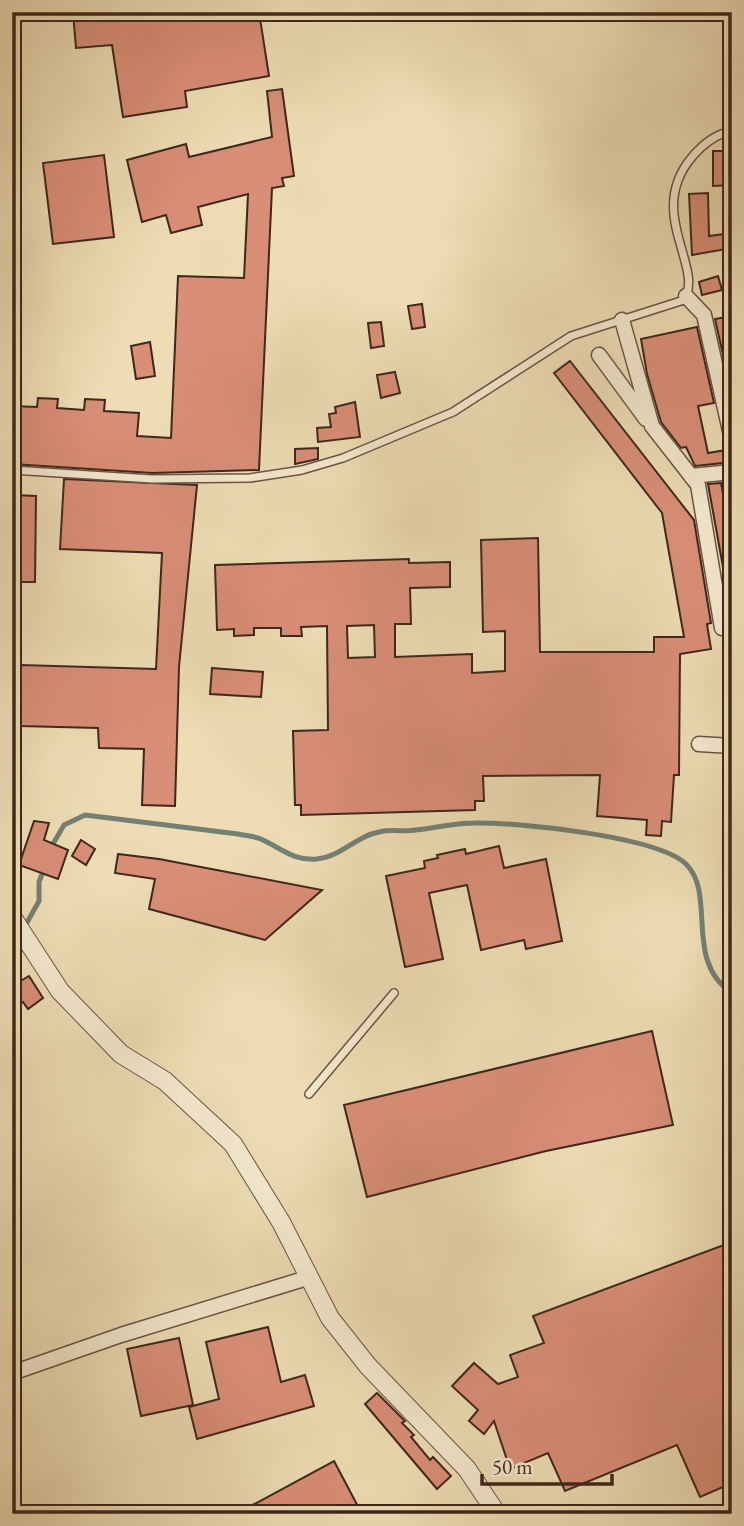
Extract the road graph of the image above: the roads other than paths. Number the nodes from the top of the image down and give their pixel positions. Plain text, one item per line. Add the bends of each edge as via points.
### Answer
1 (732, 131) edge
2 (686, 296) junction
3 (622, 320) junction
4 (599, 355) dead end
5 (652, 426) junction
6 (732, 440) edge
7 (12, 470) edge
8 (732, 472) edge
9 (691, 476) junction
10 (732, 627) edge
11 (699, 744) dead end
12 (732, 746) edge
13 (12, 917) edge
14 (394, 993) dead end
15 (309, 1094) dead end
16 (307, 1278) junction
17 (12, 1373) edge
18 (497, 1514) edge

1 - 2 lane via 698,150 676,182 671,205 688,284
2 - 3 lane via 674,306
2 - 6 street via 704,314
3 - 5 street
3 - 7 lane via 559,342 453,412 302,470 250,478 152,479
4 - 5 street
5 - 9 street
8 - 9 street
9 - 10 street via 698,485 722,628
11 - 12 street
13 - 16 street via 60,991 121,1054 165,1080 233,1144 281,1222
14 - 15 lane
16 - 17 street
16 - 18 street via 355,1350 467,1469

